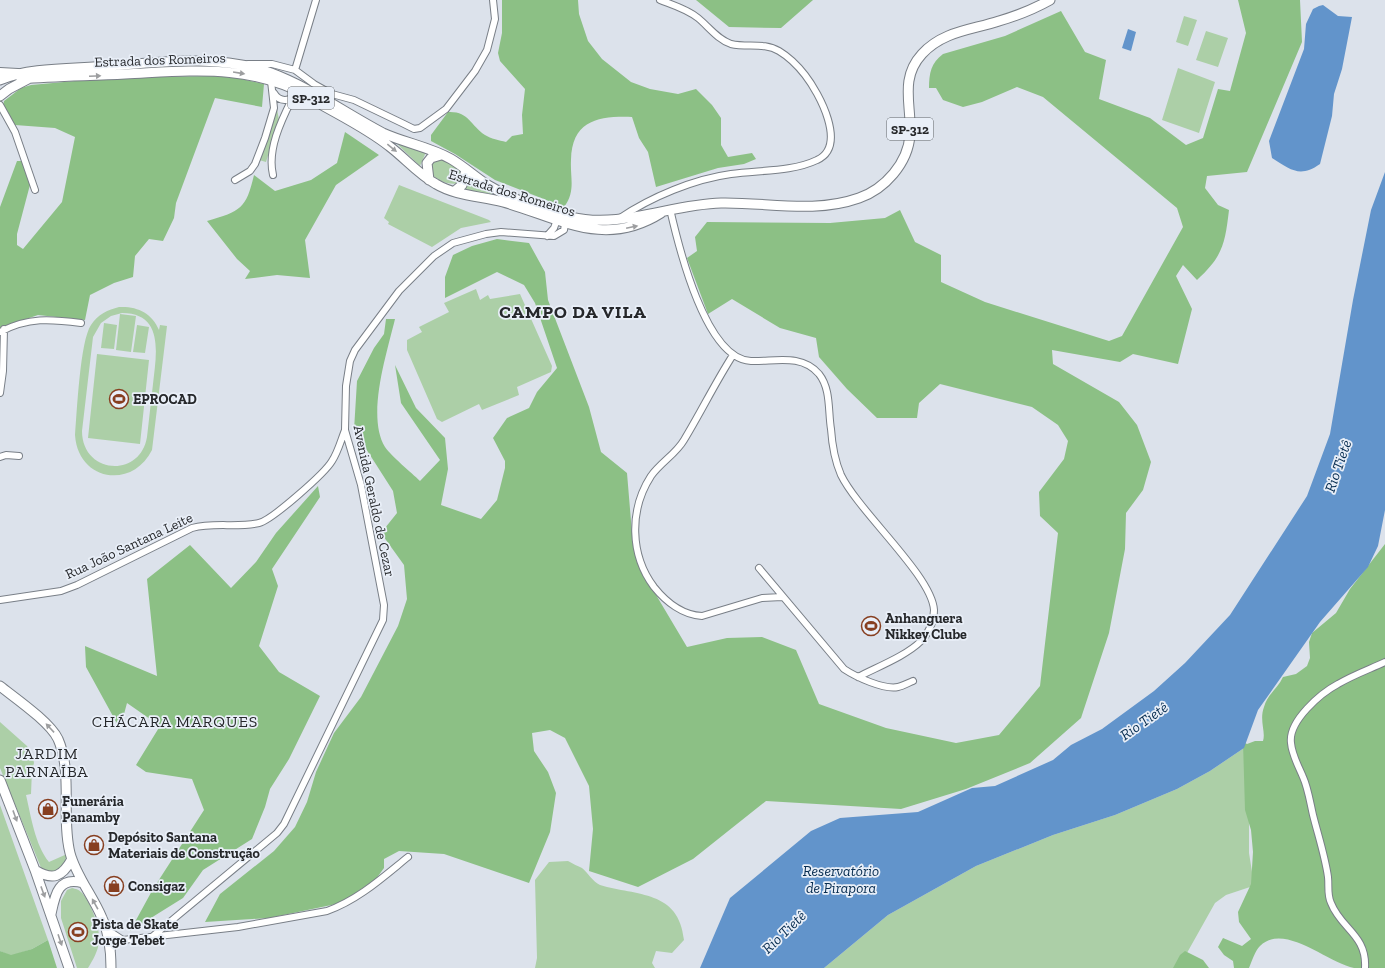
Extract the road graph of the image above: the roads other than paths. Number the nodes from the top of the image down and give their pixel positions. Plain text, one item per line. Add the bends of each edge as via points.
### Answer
1 (316, 0) edge
2 (660, 0) edge
3 (1050, 0) edge
4 (493, 1) edge
5 (244, 65) junction
6 (296, 70) junction
7 (0, 72) edge
8 (24, 76) junction
9 (0, 80) edge
10 (271, 81) junction
11 (0, 86) edge
12 (273, 91) junction
13 (302, 93) junction
14 (332, 94) junction
15 (0, 96) edge
16 (292, 99) junction
17 (0, 105) edge
18 (336, 105) junction
19 (441, 155) junction
20 (466, 170) junction
21 (273, 175) dead end
22 (235, 180) dead end
23 (430, 180) junction
24 (35, 190) dead end
25 (455, 191) junction
26 (668, 209) junction
27 (562, 219) junction
28 (618, 219) junction
29 (604, 230) junction
30 (547, 236) junction
31 (81, 323) dead end
32 (2, 331) edge
33 (733, 355) junction
34 (0, 393) edge
35 (345, 430) junction
36 (19, 456) dead end
37 (0, 457) edge
38 (758, 568) dead end
39 (782, 596) junction
40 (0, 600) edge
41 (1385, 662) edge
42 (858, 677) junction
43 (913, 681) dead end
44 (0, 686) edge
45 (0, 780) edge
46 (408, 857) dead end
47 (72, 859) junction
48 (35, 870) junction
49 (83, 883) junction
50 (51, 914) junction
51 (105, 928) junction
52 (153, 936) junction
53 (123, 940) junction
54 (111, 953) junction
55 (69, 968) edge
56 (111, 968) edge
57 (1365, 968) edge

1 - 6 street
2 - 28 street via 690,13 732,44 778,50 806,76 821,100 828,118 831,140 825,156 804,165 710,178 640,204
3 - 26 main road, Estrada dos Romeiros / SP-312 via 998,22 954,33 938,40 919,56 910,77 907,94 910,138 901,162 893,174 874,192 851,201 821,207 733,203
4 - 14 street via 495,19 487,50 475,71 446,109 420,128 414,129 354,100
5 - 6 street via 263,63
5 - 8 main road, Estrada dos Romeiros / SP-312 via 188,62
5 - 18 main road, Estrada dos Romeiros / SP-312 via 284,78
6 - 14 street
7 - 8 main road
8 - 9 main road, Estrada dos Romeiros / SP-312
8 -> 10 main road, Estrada dos Romeiros / SP-312 via 212,71 252,75
8 - 11 main road
8 - 15 main road, Estrada dos Romeiros / SP-312
10 - 12 street
10 - 13 main road, Estrada dos Romeiros / SP-312
12 - 16 street via 283,100
12 - 22 street via 272,117 255,164 250,171
13 - 16 street
13 -> 23 main road, Estrada dos Romeiros / SP-312 via 375,136
14 - 18 street
16 - 21 street via 272,151 270,166
17 - 24 street via 15,132
18 - 19 main road, Estrada dos Romeiros / SP-312 via 390,136
19 - 20 main road, Estrada dos Romeiros / SP-312
19 - 23 main road via 431,158 427,163
20 - 25 main road via 462,186
20 - 27 main road, Estrada dos Romeiros / SP-312 via 496,189
23 - 25 main road, Estrada dos Romeiros / SP-312
25 - 27 main road, Estrada dos Romeiros / SP-312
26 - 28 main road, Estrada dos Romeiros / SP-312
29 -> 26 main road, Estrada dos Romeiros / SP-312 via 633,227
26 - 33 street via 684,266 697,300 720,341
27 - 28 main road, Estrada dos Romeiros / SP-312
27 - 29 main road, Estrada dos Romeiros / SP-312 via 590,229
27 - 30 street
27 - 30 street via 564,230 558,235
28 - 29 street
30 - 35 street, Avenida Geraldo de Cezar via 501,232 486,234 454,243 423,266 386,306 355,350 350,361 346,386
31 - 32 street via 44,318
32 - 34 street via 4,371
33 - 39 street via 684,440 652,475 644,488 635,522 639,558 647,578 660,595 693,616 702,616 762,598
33 - 42 street via 750,361 798,361 814,369 820,376 827,394 836,461 844,482 921,581 931,600 934,609 933,619 922,640 911,649
35 - 40 street, Rua João Santana Leite via 330,464 279,512 264,522 209,524 192,528 72,587 36,596
35 - 52 street, Avenida Geraldo de Cezar via 361,485 384,605 379,632 284,824 277,833
36 - 37 street
38 - 39 street
39 - 42 street via 839,664
41 - 57 street via 1337,684 1313,703 1293,728 1290,741 1292,754 1304,778 1320,842 1328,877 1330,902 1336,914 1360,942
42 - 43 street via 893,688
47 -> 44 main road via 67,828 63,760 58,738 49,726
45 -> 48 main road
46 - 52 street via 353,899 327,911 252,925
47 - 48 main road via 66,870 58,875 49,877
47 - 49 main road
48 -> 50 main road
49 - 50 main road via 70,881 61,887
51 -> 49 main road via 102,916
50 -> 55 main road
51 - 53 street
51 - 54 main road
52 - 53 street
53 - 54 street via 114,945
54 - 56 main road

